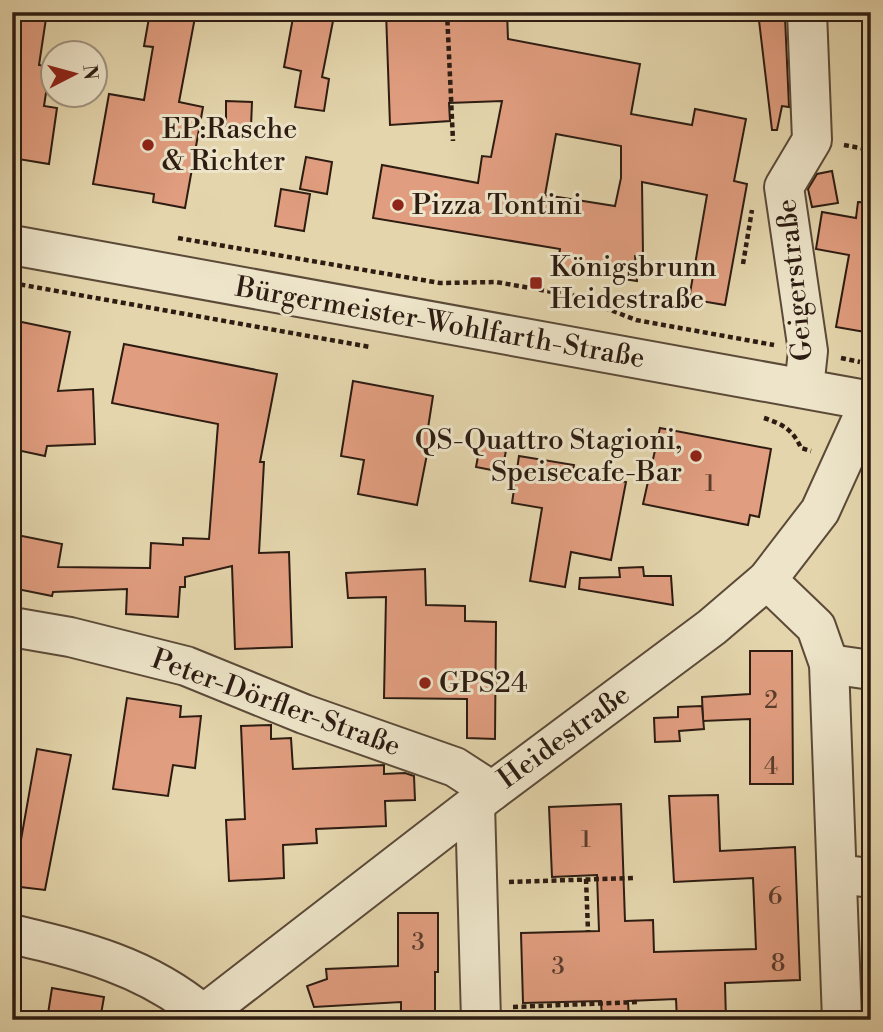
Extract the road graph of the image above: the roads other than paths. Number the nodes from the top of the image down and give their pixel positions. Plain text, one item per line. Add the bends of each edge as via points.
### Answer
1 (807, 12) edge
2 (12, 245) edge
3 (806, 370) junction
4 (870, 388) edge
5 (767, 580) junction
6 (12, 626) edge
7 (829, 664) junction
8 (871, 670) edge
9 (483, 798) junction
10 (854, 876) edge
11 (12, 934) edge
12 (481, 1014) edge
13 (199, 1017) edge
14 (842, 1020) edge

1 - 3 street, Geigerstraße via 812,139 784,187
2 - 3 street, Bürgermeister-Wohlfarth-Straße via 506,336
3 - 4 street, Bürgermeister-Wohlfarth-Straße
4 - 5 street, Heidestraße via 820,511
5 - 7 street via 816,627
5 - 9 street, Heidestraße via 712,627
6 - 9 street, Peter-Dörfler-Straße via 186,666 455,767
7 - 8 street
7 - 10 street
9 - 12 street via 477,883
9 - 13 street, Heidestraße
10 - 14 street
11 - 13 street via 148,976 181,996

